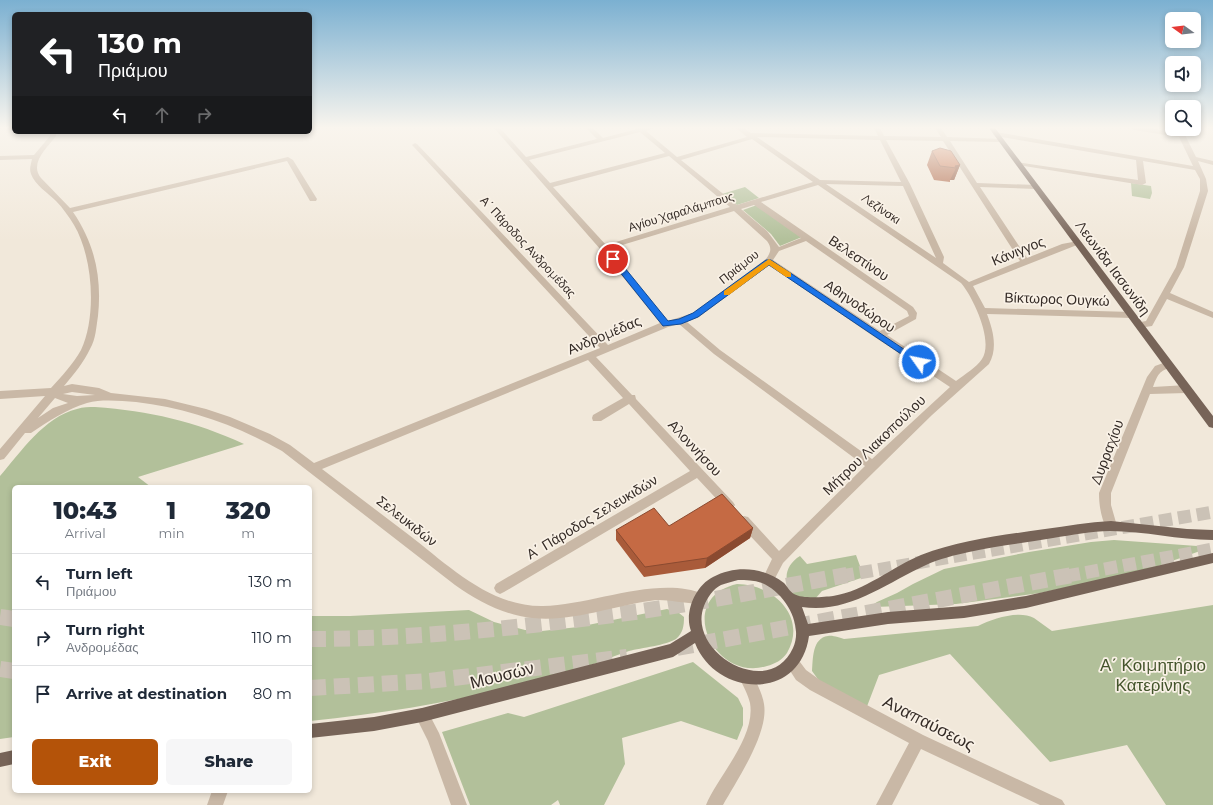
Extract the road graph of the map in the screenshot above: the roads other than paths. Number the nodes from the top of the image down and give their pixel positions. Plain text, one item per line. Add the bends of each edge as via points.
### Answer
1 (35, 166) edge
2 (260, 166) edge
3 (293, 166) edge
4 (434, 166) edge
5 (531, 166) edge
6 (637, 166) edge
7 (684, 166) edge
8 (795, 166) edge
9 (896, 166) edge
10 (962, 166) edge
11 (1020, 166) edge
12 (1035, 166) edge
13 (1140, 166) edge
14 (1184, 166) edge
15 (1199, 168) joint
16 (820, 182) junction
17 (906, 184) junction
18 (975, 185) junction
19 (549, 186) junction
20 (1036, 187) junction
21 (313, 199) dead end
22 (755, 202) junction
23 (735, 208) junction
24 (68, 211) junction
25 (806, 238) junction
26 (1078, 243) junction
27 (604, 248) junction
28 (775, 248) junction
29 (769, 261) junction
30 (1025, 262) junction
31 (939, 263) junction
32 (968, 285) junction
33 (1166, 295) junction
34 (982, 311) junction
35 (1213, 315) edge
36 (1132, 316) junction
37 (681, 321) junction
38 (666, 324) junction
39 (1139, 325) junction
40 (879, 336) junction
41 (606, 349) junction
42 (590, 356) junction
43 (1169, 365) junction
44 (956, 386) junction
45 (1187, 389) junction
46 (1147, 391) junction
47 (53, 392) junction
48 (0, 395) edge
49 (109, 396) junction
50 (92, 398) junction
51 (631, 398) junction
52 (597, 418) dead end
53 (1213, 424) edge
54 (10, 444) junction
55 (0, 456) edge
56 (871, 465) junction
57 (313, 468) junction
58 (698, 472) junction
59 (1111, 526) junction
60 (1213, 535) edge
61 (1213, 558) edge
62 (779, 559) junction
63 (768, 580) junction
64 (500, 588) dead end
65 (700, 598) junction
66 (792, 600) junction
67 (803, 631) junction
68 (698, 635) junction
69 (792, 663) junction
70 (746, 677) junction
71 (422, 715) junction
72 (312, 731) edge
73 (918, 740) junction
74 (12, 757) edge
75 (0, 760) edge
76 (216, 793) edge
77 (219, 793) edge
78 (215, 805) edge
79 (459, 805) edge
80 (714, 805) edge
81 (884, 805) edge
82 (1057, 805) edge

1 - 24 street via 36,178
2 - 24 street
3 - 21 street
4 - 41 street, Α΄ Πάροδος Ανδρομέδας
5 - 19 street, Ανδρομέδας
6 - 19 street
7 - 23 street, Πριάμου
8 - 16 street, Λεζίνσκι
9 - 17 street
10 - 18 street
11 - 20 main road, Λεωνίδα Ιασωνίδη
12 - 13 street via 1142,182
14 - 15 street
15 - 33 street via 1204,185 1202,196 1185,254
16 - 17 street, Αγίου Χαραλάμπους
16 - 22 street, Αγίου Χαραλάμπους
16 - 31 street, Λεζίνσκι
17 - 31 street via 940,257
18 - 20 street
18 - 30 street
19 - 27 street, Ανδρομέδας
20 - 26 main road, Λεωνίδα Ιασωνίδη
22 - 23 street, Αγίου Χαραλάμπους
22 - 25 street, Βελεστίνου
23 - 27 street, Αγίου Χαραλάμπους
23 - 28 street, Πριάμου via 768,237
24 - 47 street via 92,256 96,288 88,345 72,371
25 - 28 street via 780,249
25 - 40 street, Βελεστίνου via 913,313 913,317
26 - 30 street, Κάνιγγος
26 - 36 main road, Λεωνίδα Ιασωνίδη
27 - 38 street, Ανδρομέδας
28 - 29 street, Πριάμου
29 - 37 street, Πριάμου via 696,315
29 - 40 street, Αθηνοδώρου
30 - 32 street, Κάνιγγος
31 - 32 street, Λεζίνσκι
32 - 34 street, Μήτρου Λιακοπούλου
33 - 35 street
33 - 39 street via 1149,324
34 - 36 street, Βίκτωρος Ουγκώ
34 - 44 street, Μήτρου Λιακοπούλου via 989,335 990,347 987,357 980,367
36 - 39 main road, Λεωνίδα Ιασωνίδη
37 - 38 street, Πριάμου
37 - 56 street via 717,352
38 - 41 street, Ανδρομέδας
39 - 43 main road, Λεωνίδα Ιασωνίδη
40 - 44 street, Αθηνοδώρου
41 - 42 street, Ανδρομέδας
42 - 51 street, Αλοννήσου
42 - 57 street, Ανδρομέδας
43 - 45 main road, Λεωνίδα Ιασωνίδη
43 - 46 street, Δυρραχίου via 1157,368
44 - 56 street, Μήτρου Λιακοπούλου
45 - 46 street
45 - 53 main road, Λεωνίδα Ιασωνίδη
46 - 59 street, Δυρραχίου via 1105,493 1107,516
47 - 48 street
47 - 49 street, Σελευκιδών via 72,388
47 - 50 street, Σελευκιδών via 66,399
47 - 54 street
49 - 50 street, Σελευκιδών
49 - 57 street, Σελευκιδών via 173,404 237,422 286,448
50 - 54 street via 40,421
51 - 52 street
51 - 58 street, Αλοννήσου
54 - 55 street
56 - 62 street, Μήτρου Λιακοπούλου
57 - 65 street, Σελευκιδών via 459,581 503,605 537,613 560,612 658,594
58 - 62 street, Αλοννήσου
58 - 64 street, Α΄ Πάροδος Σελευκιδών
59 - 60 main road via 1188,535
59 - 66 main road via 1086,527 974,545 922,560 859,595 809,604
61 - 67 main road via 1026,602 964,612 825,626
62 - 63 street, Μήτρου Λιακοπούλου
63 - 65 main road via 748,574 729,575 712,584
63 - 66 main road
65 - 68 main road via 695,622
66 - 67 main road via 798,610
67 - 69 main road via 801,648
68 - 70 main road via 703,647 721,667
68 - 71 main road, Μουσών via 673,650
69 - 70 main road via 772,676
69 - 73 street, Αναπαύσεως via 801,675 815,685
70 - 80 street via 757,706 756,722 750,740
71 - 72 main road, Μουσών via 374,724
71 - 79 street via 434,738
73 - 81 street
73 - 82 street, Αναπαύσεως
74 - 75 main road
76 - 78 street
77 - 78 street

